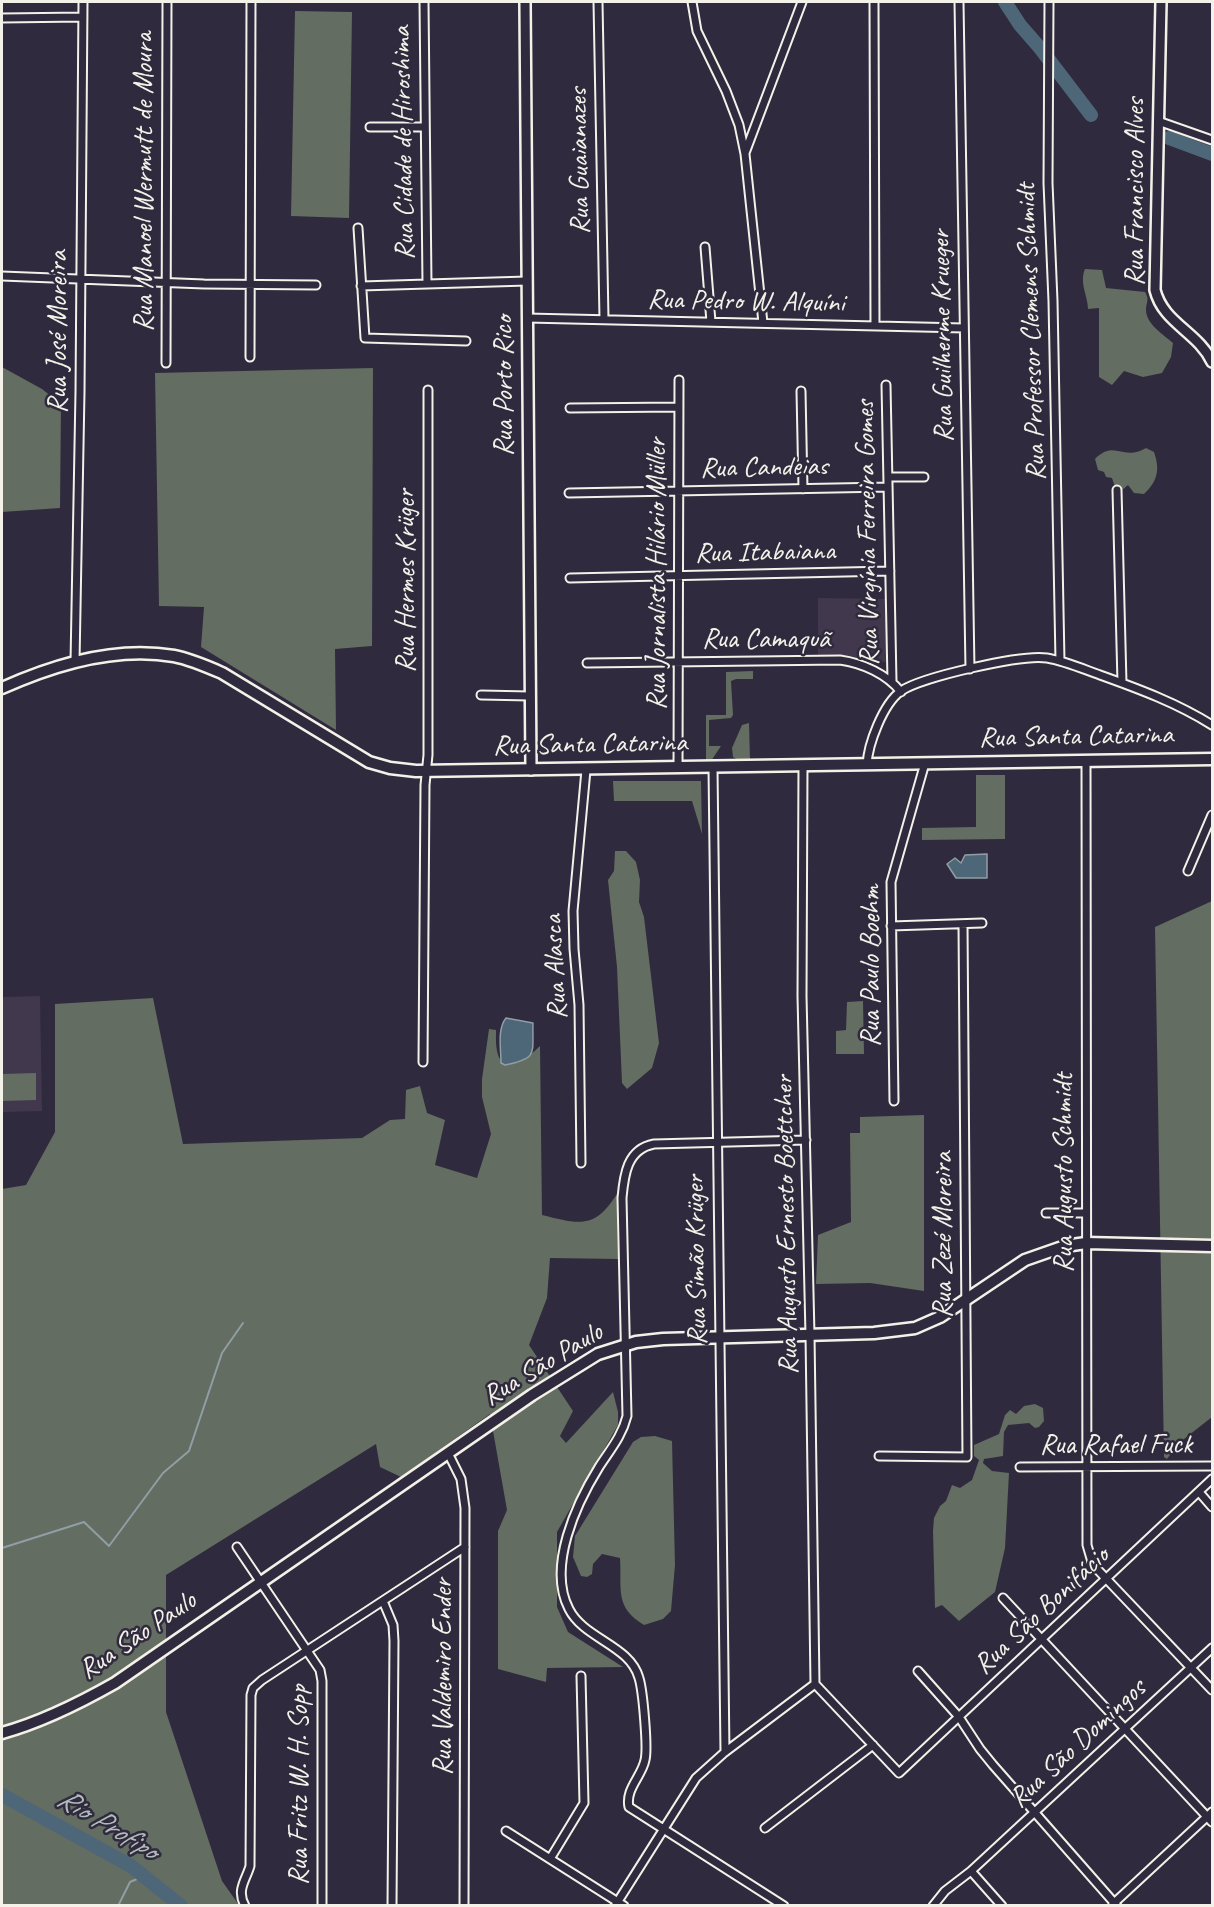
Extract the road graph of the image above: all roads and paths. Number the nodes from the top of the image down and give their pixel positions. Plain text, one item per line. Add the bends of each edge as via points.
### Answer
1 (83, 2) edge
2 (167, 2) edge
3 (251, 2) edge
4 (424, 2) edge
5 (525, 2) edge
6 (598, 2) edge
7 (692, 2) edge
8 (802, 2) edge
9 (874, 2) edge
10 (959, 2) edge
11 (1049, 2) edge
12 (1161, 2) edge
13 (82, 17) junction
14 (2, 18) edge
15 (1158, 121) junction
16 (370, 127) dead end
17 (425, 127) junction
18 (1212, 140) edge
19 (745, 154) junction
20 (358, 228) dead end
21 (705, 247) dead end
22 (2, 276) edge
23 (80, 279) junction
24 (527, 281) junction
25 (166, 283) junction
26 (427, 284) junction
27 (250, 285) junction
28 (316, 285) dead end
29 (361, 286) junction
30 (527, 318) junction
31 (604, 319) junction
32 (711, 322) junction
33 (763, 323) junction
34 (875, 326) junction
35 (964, 328) junction
36 (466, 341) dead end
37 (250, 357) dead end
38 (1212, 362) edge
39 (166, 363) dead end
40 (679, 380) dead end
41 (886, 385) dead end
42 (428, 390) dead end
43 (801, 391) dead end
44 (679, 407) junction
45 (570, 408) dead end
46 (888, 477) junction
47 (924, 477) dead end
48 (888, 487) junction
49 (803, 489) junction
50 (1117, 490) dead end
51 (679, 491) junction
52 (569, 493) dead end
53 (890, 571) junction
54 (679, 576) junction
55 (570, 578) dead end
56 (1060, 661) junction
57 (75, 662) junction
58 (678, 662) junction
59 (586, 663) dead end
60 (970, 669) junction
61 (892, 681) junction
62 (1122, 683) junction
63 (2, 688) edge
64 (901, 692) junction
65 (482, 695) dead end
66 (530, 696) junction
67 (1212, 725) edge
68 (1212, 759) edge
69 (1086, 761) junction
70 (925, 763) junction
71 (867, 765) junction
72 (803, 766) junction
73 (678, 768) junction
74 (713, 768) junction
75 (531, 770) junction
76 (586, 770) junction
77 (427, 771) junction
78 (1212, 814) edge
79 (1188, 871) dead end
80 (982, 923) dead end
81 (963, 924) junction
82 (891, 926) junction
83 (423, 1062) dead end
84 (894, 1101) dead end
85 (806, 1140) junction
86 (716, 1143) junction
87 (581, 1164) dead end
88 (1046, 1213) dead end
89 (1086, 1213) junction
90 (1086, 1243) junction
91 (1212, 1246) edge
92 (966, 1300) junction
93 (810, 1335) junction
94 (719, 1337) junction
95 (626, 1344) junction
96 (448, 1453) junction
97 (879, 1456) dead end
98 (1212, 1466) edge
99 (1020, 1467) dead end
100 (1087, 1467) junction
101 (1212, 1479) edge
102 (1198, 1492) junction
103 (1212, 1507) edge
104 (237, 1547) dead end
105 (465, 1547) junction
106 (1106, 1579) junction
107 (261, 1582) junction
108 (1003, 1598) dead end
109 (383, 1601) junction
110 (1042, 1639) junction
111 (1212, 1648) edge
112 (307, 1650) junction
113 (1191, 1667) junction
114 (918, 1671) dead end
115 (581, 1676) dead end
116 (815, 1684) junction
117 (1212, 1690) edge
118 (959, 1717) junction
119 (1125, 1729) junction
120 (2, 1733) edge
121 (873, 1745) junction
122 (725, 1752) junction
123 (1035, 1813) junction
124 (1211, 1817) edge
125 (765, 1828) dead end
126 (662, 1829) junction
127 (506, 1831) dead end
128 (550, 1859) junction
129 (971, 1871) junction
130 (619, 1904) edge
131 (245, 1905) edge
132 (322, 1905) edge
133 (392, 1905) edge
134 (464, 1905) edge
135 (784, 1905) edge
136 (933, 1905) edge
137 (1002, 1905) edge
138 (1114, 1905) edge

1 - 13 street, Rua José Moreira
2 - 25 street, Rua Manoel Wermutt de Moura
3 - 27 street
4 - 17 street, Rua Cidade de Hiroshima
5 - 24 main road, Rua Porto Rico
6 - 31 street, Rua Guaianazes
7 - 19 street via 697,31 735,112
8 - 19 street
9 - 34 street
10 - 35 street, Rua Guilherme Krueger
11 - 56 street, Rua Professor Clemens Schmidt via 1048,183
12 - 15 main road, Rua Francisco Alves
13 - 14 street
13 - 23 street, Rua José Moreira
15 - 18 street
15 - 38 main road, Rua Francisco Alves via 1154,278 1157,299 1168,316 1202,345
16 - 17 street
17 - 26 street, Rua Cidade de Hiroshima
19 - 33 street
20 - 29 street
21 - 32 street
22 - 23 street
23 - 25 street
23 - 57 street, Rua José Moreira
24 - 26 street
24 - 30 main road, Rua Porto Rico
25 - 27 street
25 - 39 street, Rua Manoel Wermutt de Moura
26 - 29 street
27 - 28 street
27 - 37 street
29 - 36 street via 365,338
30 - 31 street, Rua Pedro W. Alquíni
30 - 66 main road, Rua Porto Rico
31 - 32 street, Rua Pedro W. Alquíni
32 - 33 street, Rua Pedro W. Alquíni
33 - 34 street, Rua Pedro W. Alquíni
34 - 35 street, Rua Pedro W. Alquíni
35 - 60 street, Rua Guilherme Krueger
40 - 44 street, Rua Jornalista Hilário Müller
41 - 46 street, Rua Virgínia Ferreira Gomes
42 - 77 street, Rua Hermes Krüger
43 - 49 street
44 - 45 street
44 - 51 street, Rua Jornalista Hilário Müller
46 - 47 street
46 - 48 street, Rua Virgínia Ferreira Gomes
48 - 49 street, Rua Candeias
48 - 53 street, Rua Virgínia Ferreira Gomes
49 - 51 street, Rua Candeias
50 - 62 street
51 - 52 street, Rua Candeias
51 - 54 street, Rua Jornalista Hilário Müller
53 - 54 street, Rua Itabaiana
53 - 61 street, Rua Virgínia Ferreira Gomes
54 - 55 street, Rua Itabaiana
54 - 58 street, Rua Jornalista Hilário Müller
56 - 60 street via 1031,657
56 - 62 street
57 - 63 main road, Rua Santa Catarina
57 - 77 main road, Rua Santa Catarina via 149,654 190,661 222,673 369,762
58 - 59 street, Rua Camaquã
58 - 61 street, Rua Camaquã via 840,660
58 - 73 street, Rua Jornalista Hilário Müller
60 - 64 street
61 - 64 street, Rua Camaquã
62 - 67 street via 1180,706
64 - 71 street via 873,735
65 - 66 street
66 - 75 main road, Rua Porto Rico
68 - 69 main road, Rua Santa Catarina
69 - 70 main road, Rua Santa Catarina
69 - 89 street, Rua Augusto Schmidt
70 - 71 main road, Rua Santa Catarina
70 - 82 street, Rua Paulo Boehm via 892,872
71 - 72 main road, Rua Santa Catarina
72 - 74 main road, Rua Santa Catarina
72 - 85 street, Rua Augusto Ernesto Boettcher
73 - 74 main road, Rua Santa Catarina
73 - 76 main road, Rua Santa Catarina
74 - 86 street, Rua Simão Krüger
75 - 76 main road, Rua Santa Catarina
75 - 77 main road, Rua Santa Catarina
76 - 87 street, Rua Alasca via 573,911 579,1005
77 - 83 street, Rua Hermes Krüger
78 - 79 street
80 - 81 street
81 - 82 street
81 - 92 street, Rua Zezé Moreira
82 - 84 street, Rua Paulo Boehm
85 - 86 street
85 - 93 street, Rua Augusto Ernesto Boettcher
86 - 94 street, Rua Simão Krüger
86 - 95 street via 654,1144 640,1149 630,1160 622,1198
88 - 89 street
89 - 90 street, Rua Augusto Schmidt
90 - 91 main road, Rua São Paulo
90 - 92 main road, Rua São Paulo via 1025,1260
90 - 100 street, Rua Augusto Schmidt
92 - 93 main road, Rua São Paulo via 940,1317 905,1330
92 - 97 street, Rua Zezé Moreira via 967,1457
93 - 94 main road, Rua São Paulo
93 - 116 street, Rua Augusto Ernesto Boettcher
94 - 95 main road, Rua São Paulo via 649,1339
94 - 122 street, Rua Simão Krüger
95 - 96 main road, Rua São Paulo via 598,1354 558,1377
95 - 126 street via 625,1425 576,1509 565,1545 562,1577 572,1616 628,1660 639,1677 646,1759 628,1802
96 - 105 street, Rua Valdemiro Ender via 464,1492
96 - 107 main road, Rua São Paulo
98 - 100 street, Rua Rafael Fuck
99 - 100 street, Rua Rafael Fuck
100 - 106 street, Rua Augusto Schmidt via 1087,1545 1092,1562
101 - 102 street, Rua São Bonifácio
102 - 103 street
102 - 106 street, Rua São Bonifácio
104 - 107 street, Rua Fritz W. H. Sopp
105 - 109 street
105 - 134 street, Rua Valdemiro Ender
106 - 110 street, Rua São Bonifácio
106 - 113 street, Rua Augusto Schmidt
107 - 112 street, Rua Fritz W. H. Sopp
107 - 120 main road, Rua São Paulo via 115,1683 73,1707
108 - 110 street
109 - 112 street
109 - 133 street via 393,1625 394,1641
110 - 118 street, Rua São Bonifácio
110 - 119 street
111 - 113 street, Rua São Domingos
112 - 131 street via 257,1684 251,1695 250,1866 240,1895
112 - 132 street, Rua Fritz W. H. Sopp via 322,1681
113 - 117 street, Rua Augusto Schmidt
113 - 119 street, Rua São Domingos
114 - 118 street
115 - 128 street via 584,1803
116 - 121 street
116 - 122 street
118 - 121 street, Rua São Bonifácio via 899,1773
118 - 123 street via 980,1749
119 - 123 street, Rua São Domingos
119 - 124 street
121 - 125 street
122 - 126 street via 696,1778
123 - 129 street, Rua São Domingos
123 - 138 street
124 - 138 street
126 - 130 street
126 - 135 street
127 - 128 street
128 - 130 street
129 - 136 street, Rua São Domingos
129 - 137 street

